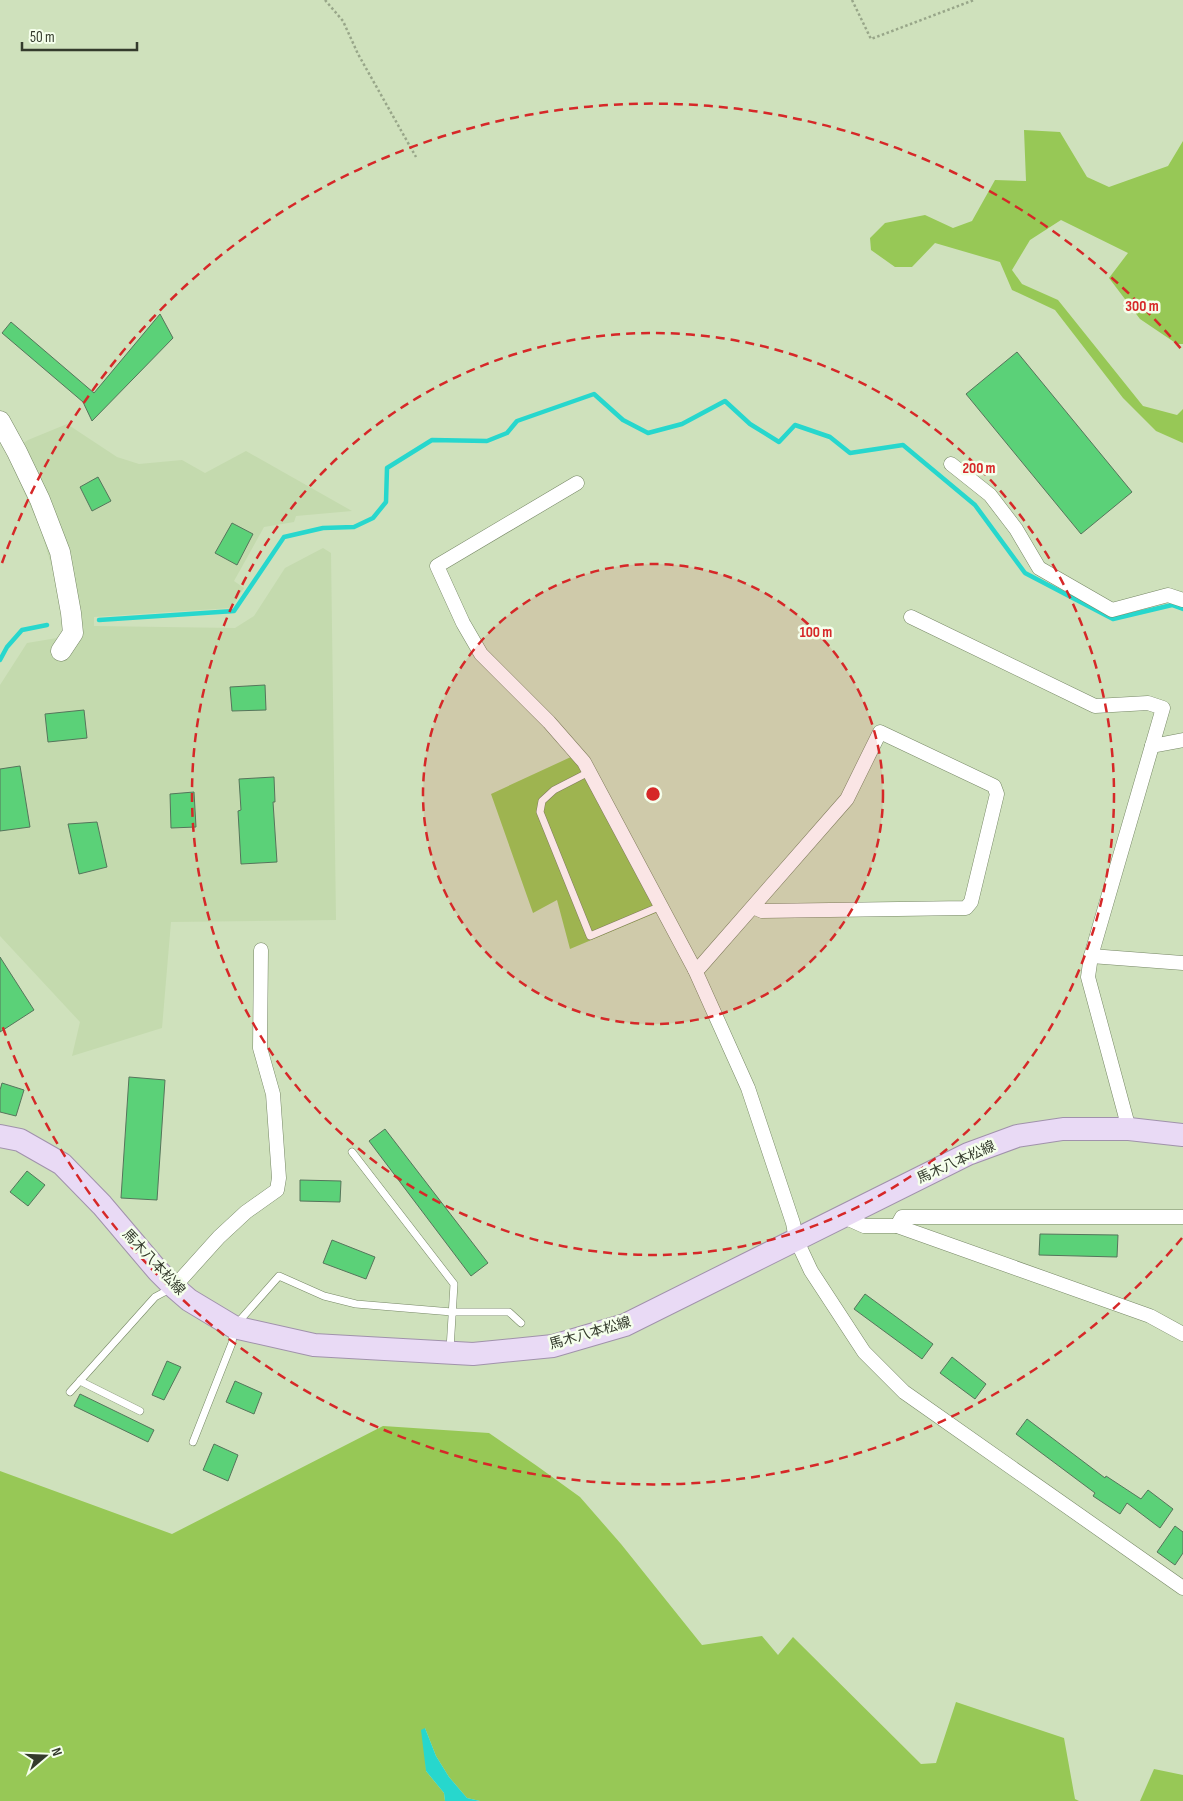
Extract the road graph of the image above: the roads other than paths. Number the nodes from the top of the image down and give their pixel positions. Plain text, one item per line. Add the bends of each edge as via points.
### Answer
1 (0, 421) edge
2 (951, 464) dead end
3 (577, 482) dead end
4 (1183, 600) edge
5 (911, 617) dead end
6 (61, 651) dead end
7 (1183, 740) edge
8 (1152, 746) junction
9 (589, 772) junction
10 (661, 906) junction
11 (753, 907) junction
12 (261, 950) dead end
13 (1091, 956) junction
14 (1183, 963) edge
15 (695, 970) junction
16 (1129, 1129) junction
17 (1183, 1135) edge
18 (0, 1136) edge
19 (352, 1152) dead end
20 (844, 1217) junction
21 (1183, 1217) edge
22 (898, 1226) junction
23 (796, 1239) junction
24 (174, 1286) junction
25 (452, 1312) junction
26 (521, 1323) dead end
27 (234, 1327) junction
28 (1183, 1334) edge
29 (450, 1352) junction
30 (80, 1381) junction
31 (70, 1392) dead end
32 (140, 1411) dead end
33 (193, 1442) dead end
34 (1183, 1588) edge

1 - 6 street via 40,500 60,552 73,633
2 - 4 street via 990,495 1016,529 1039,568 1112,610 1168,595
3 - 9 street via 437,566 481,654 549,722
5 - 8 street via 1095,706 1148,703 1163,708
7 - 8 street
8 - 13 street
9 - 10 street
9 - 10 lane via 554,790 542,801 540,812 590,936
10 - 15 street
11 - 11 street via 847,799 880,732 994,786 997,794 971,902 966,908 762,911
11 - 15 street
12 - 24 street via 260,1048 273,1094 277,1190 219,1237
13 - 14 street
13 - 16 street via 1088,977
15 - 23 street via 748,1088
16 - 17 main road, 馬木八本松線
16 - 20 main road, 馬木八本松線 via 1063,1129 1017,1136 968,1154
18 - 24 main road, 馬木八本松線 via 20,1140 62,1164
19 - 25 lane via 454,1284
20 - 22 street via 864,1226
20 - 23 main road, 馬木八本松線
21 - 22 street via 902,1217
22 - 28 street via 1150,1316
23 - 29 main road, 馬木八本松線 via 625,1325 553,1346 473,1354
23 - 34 street via 811,1271 864,1352 904,1392
24 - 27 main road, 馬木八本松線 via 189,1300
24 - 30 lane via 154,1297
25 - 26 lane via 509,1312
25 - 27 lane via 356,1304 324,1296 279,1276
25 - 29 lane
27 - 29 main road, 馬木八本松線 via 314,1344
27 - 33 lane via 232,1343
30 - 31 lane
30 - 32 lane

